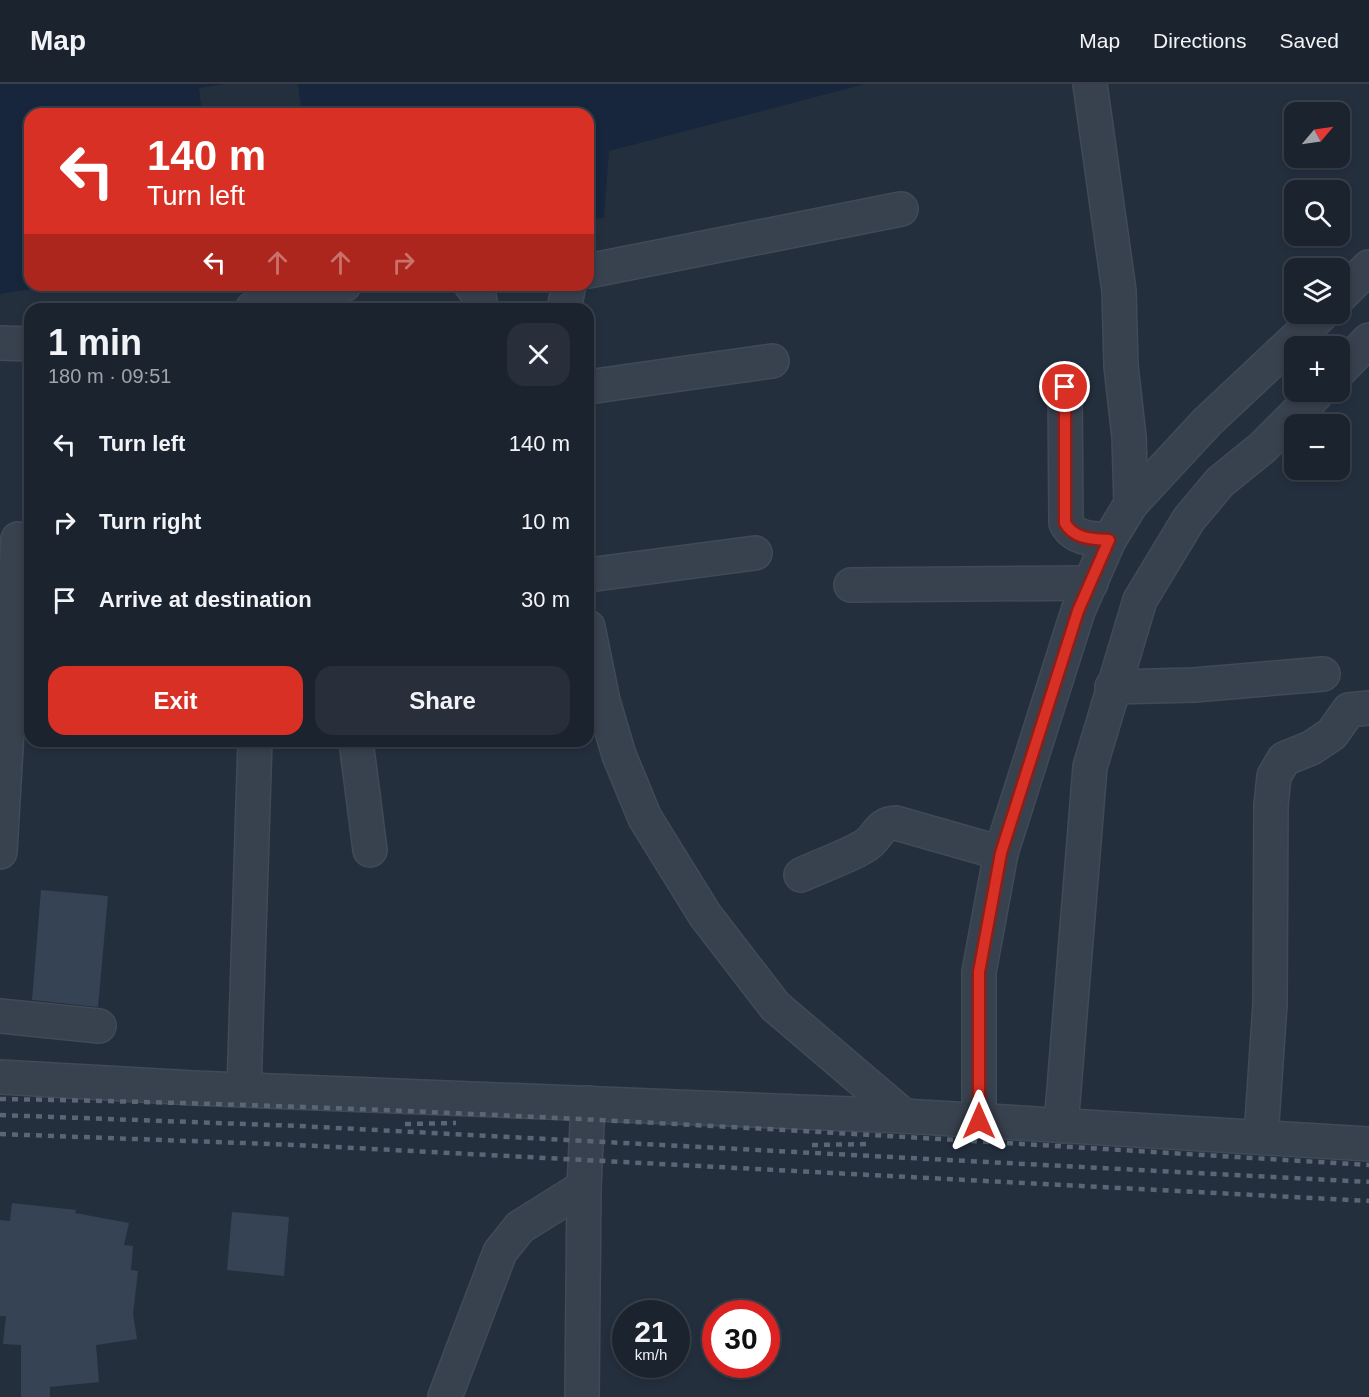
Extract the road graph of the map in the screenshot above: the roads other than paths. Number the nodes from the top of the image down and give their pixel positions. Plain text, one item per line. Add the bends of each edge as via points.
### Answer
1 (1090, 84) edge
2 (901, 209) dead end
3 (1369, 267) edge
4 (594, 270) edge
5 (1350, 286) edge
6 (328, 291) edge
7 (296, 303) edge
8 (1311, 324) edge
9 (1369, 340) edge
10 (0, 343) edge
11 (24, 345) edge
12 (1350, 360) edge
13 (772, 361) dead end
14 (594, 386) edge
15 (1065, 387) dead end
16 (1308, 402) edge
17 (1131, 504) junction
18 (16, 538) edge
19 (1109, 540) junction
20 (755, 552) dead end
21 (594, 574) edge
22 (1091, 583) junction
23 (851, 585) dead end
24 (594, 657) edge
25 (1323, 674) dead end
26 (1112, 687) junction
27 (1369, 708) edge
28 (255, 747) edge
29 (357, 747) edge
30 (370, 850) dead end
31 (0, 852) edge
32 (1001, 853) junction
33 (801, 875) dead end
34 (0, 1016) edge
35 (99, 1026) dead end
36 (0, 1077) edge
37 (244, 1090) junction
38 (588, 1103) junction
39 (904, 1116) junction
40 (979, 1121) junction
41 (1061, 1126) junction
42 (1261, 1137) junction
43 (1369, 1144) edge
44 (584, 1187) junction
45 (445, 1397) edge
46 (582, 1397) edge

1 - 17 street via 1119,291
2 - 4 street
3 - 5 street
6 - 7 street
8 - 17 street via 1207,422
9 - 12 street
10 - 11 street
13 - 14 street
15 - 19 street via 1065,523 1070,531 1088,538
16 - 26 street via 1262,448 1220,482 1189,519 1140,600
17 - 19 street
18 - 31 street
19 - 22 street
20 - 21 street
22 - 23 street
22 - 32 street via 1078,611
24 - 39 street via 603,701 645,818 705,915 775,1006
25 - 26 street via 1194,686
26 - 41 street via 1090,767
27 - 42 street via 1350,710 1332,734 1284,759 1274,776 1270,1004
28 - 37 street
29 - 30 street
32 - 33 street via 896,823 886,824 870,842
32 - 40 street via 979,972
34 - 35 street
36 - 37 street
37 - 38 street
38 - 39 street
38 - 44 street
39 - 40 street
40 - 41 street
41 - 42 street
42 - 43 street
44 - 45 street via 520,1227 500,1252
44 - 46 street

